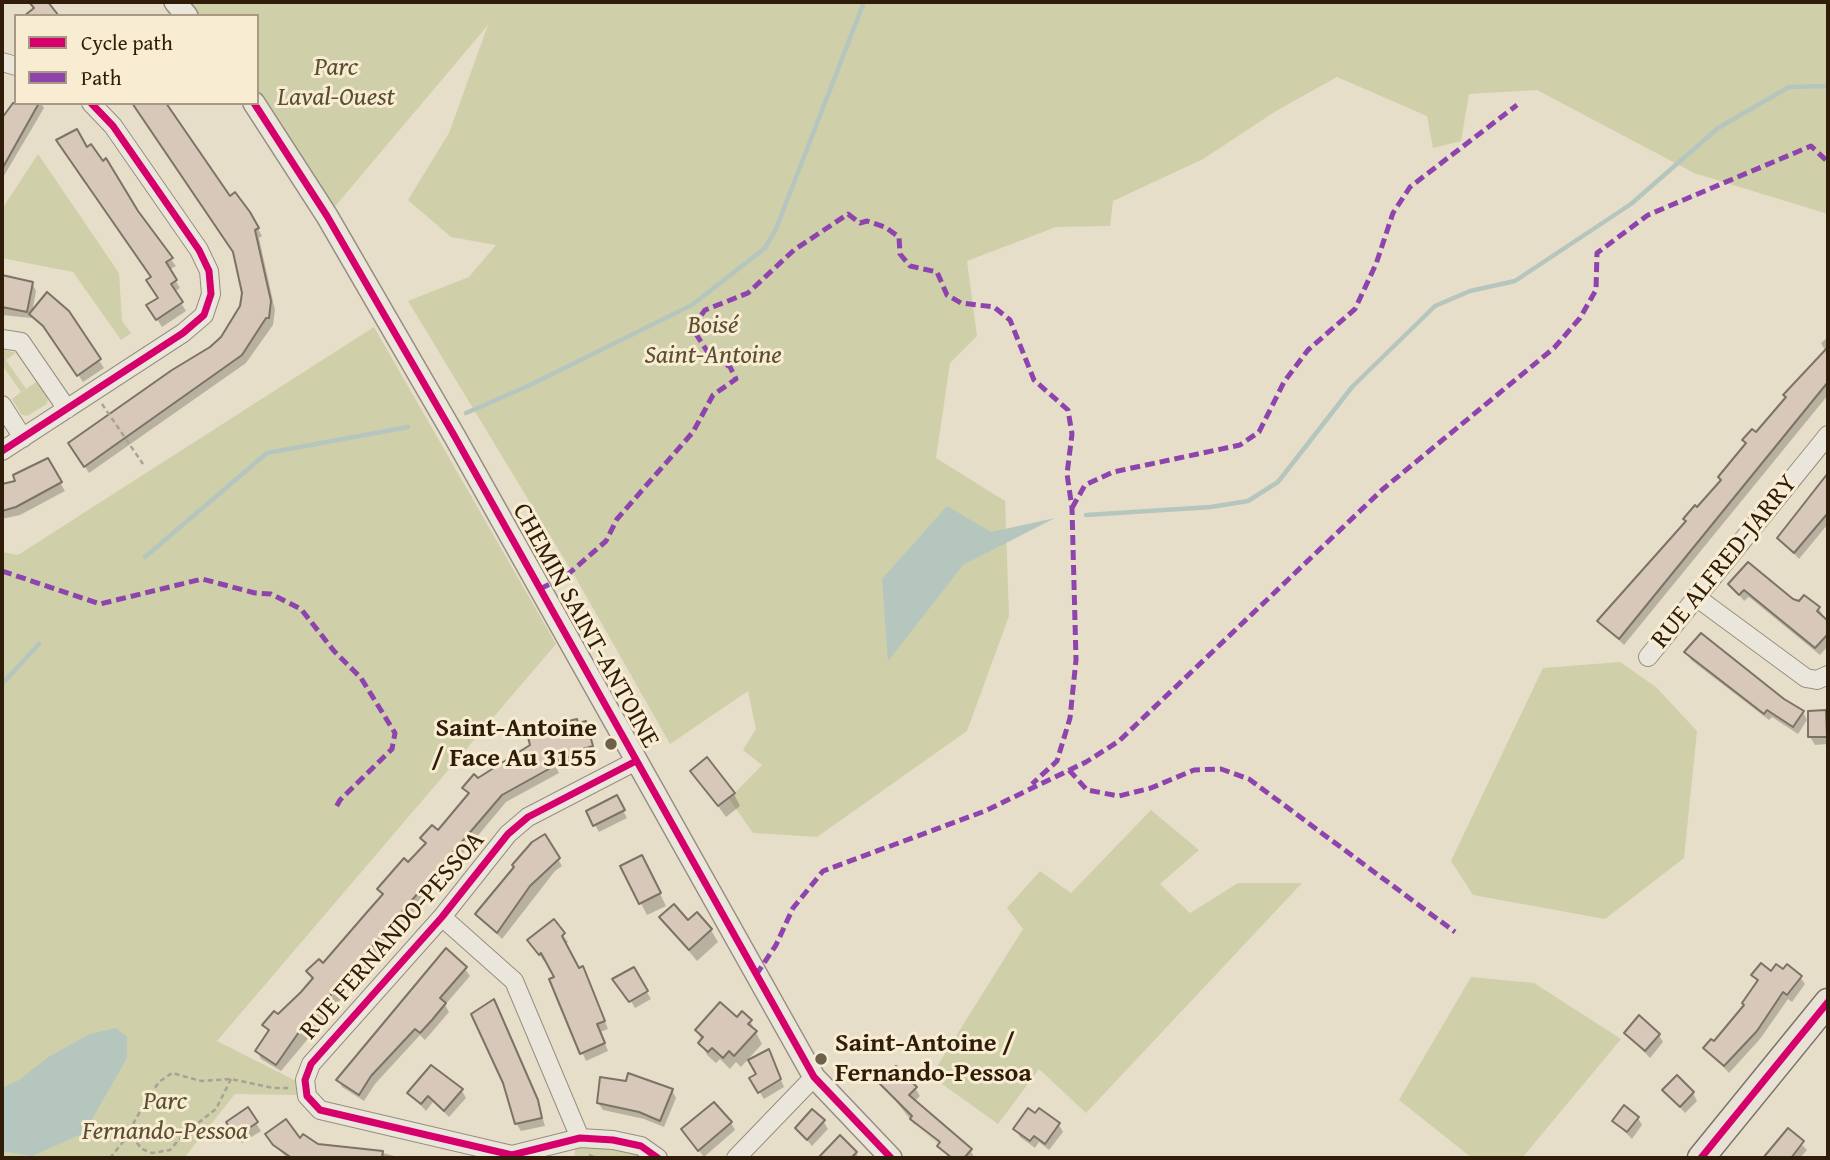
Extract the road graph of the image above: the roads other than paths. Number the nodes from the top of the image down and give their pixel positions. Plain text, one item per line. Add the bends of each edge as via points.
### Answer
1 (93, 105) edge
2 (255, 105) edge
3 (2, 339) edge
4 (2, 405) edge
5 (67, 409) junction
6 (1828, 435) edge
7 (23, 438) junction
8 (2, 451) edge
9 (1696, 597) junction
10 (1648, 657) dead end
11 (1828, 676) edge
12 (636, 761) junction
13 (442, 917) junction
14 (1828, 1002) edge
15 (814, 1076) junction
16 (580, 1138) junction
17 (658, 1158) edge
18 (736, 1158) edge
19 (891, 1158) edge
20 (1701, 1158) edge

1 - 5 street via 113,126 199,250 209,271 211,294 204,315 183,333
2 - 12 street, CHEMIN SAINT-ANTOINE via 327,216 456,437
3 - 5 street via 21,342
4 - 7 street
5 - 7 street
6 - 9 street, RUE ALFRED-JARRY
7 - 8 street
9 - 10 street, RUE ALFRED-JARRY
9 - 11 street via 1805,678
12 - 13 street, RUE FERNANDO-PESSOA via 528,817 508,834
12 - 15 street, CHEMIN SAINT-ANTOINE
13 - 16 street via 513,981
13 - 16 street, RUE FERNANDO-PESSOA via 311,1064 307,1096 320,1110 512,1155
14 - 20 main road
15 - 18 street
15 - 19 street, CHEMIN SAINT-ANTOINE
16 - 17 street via 641,1146

